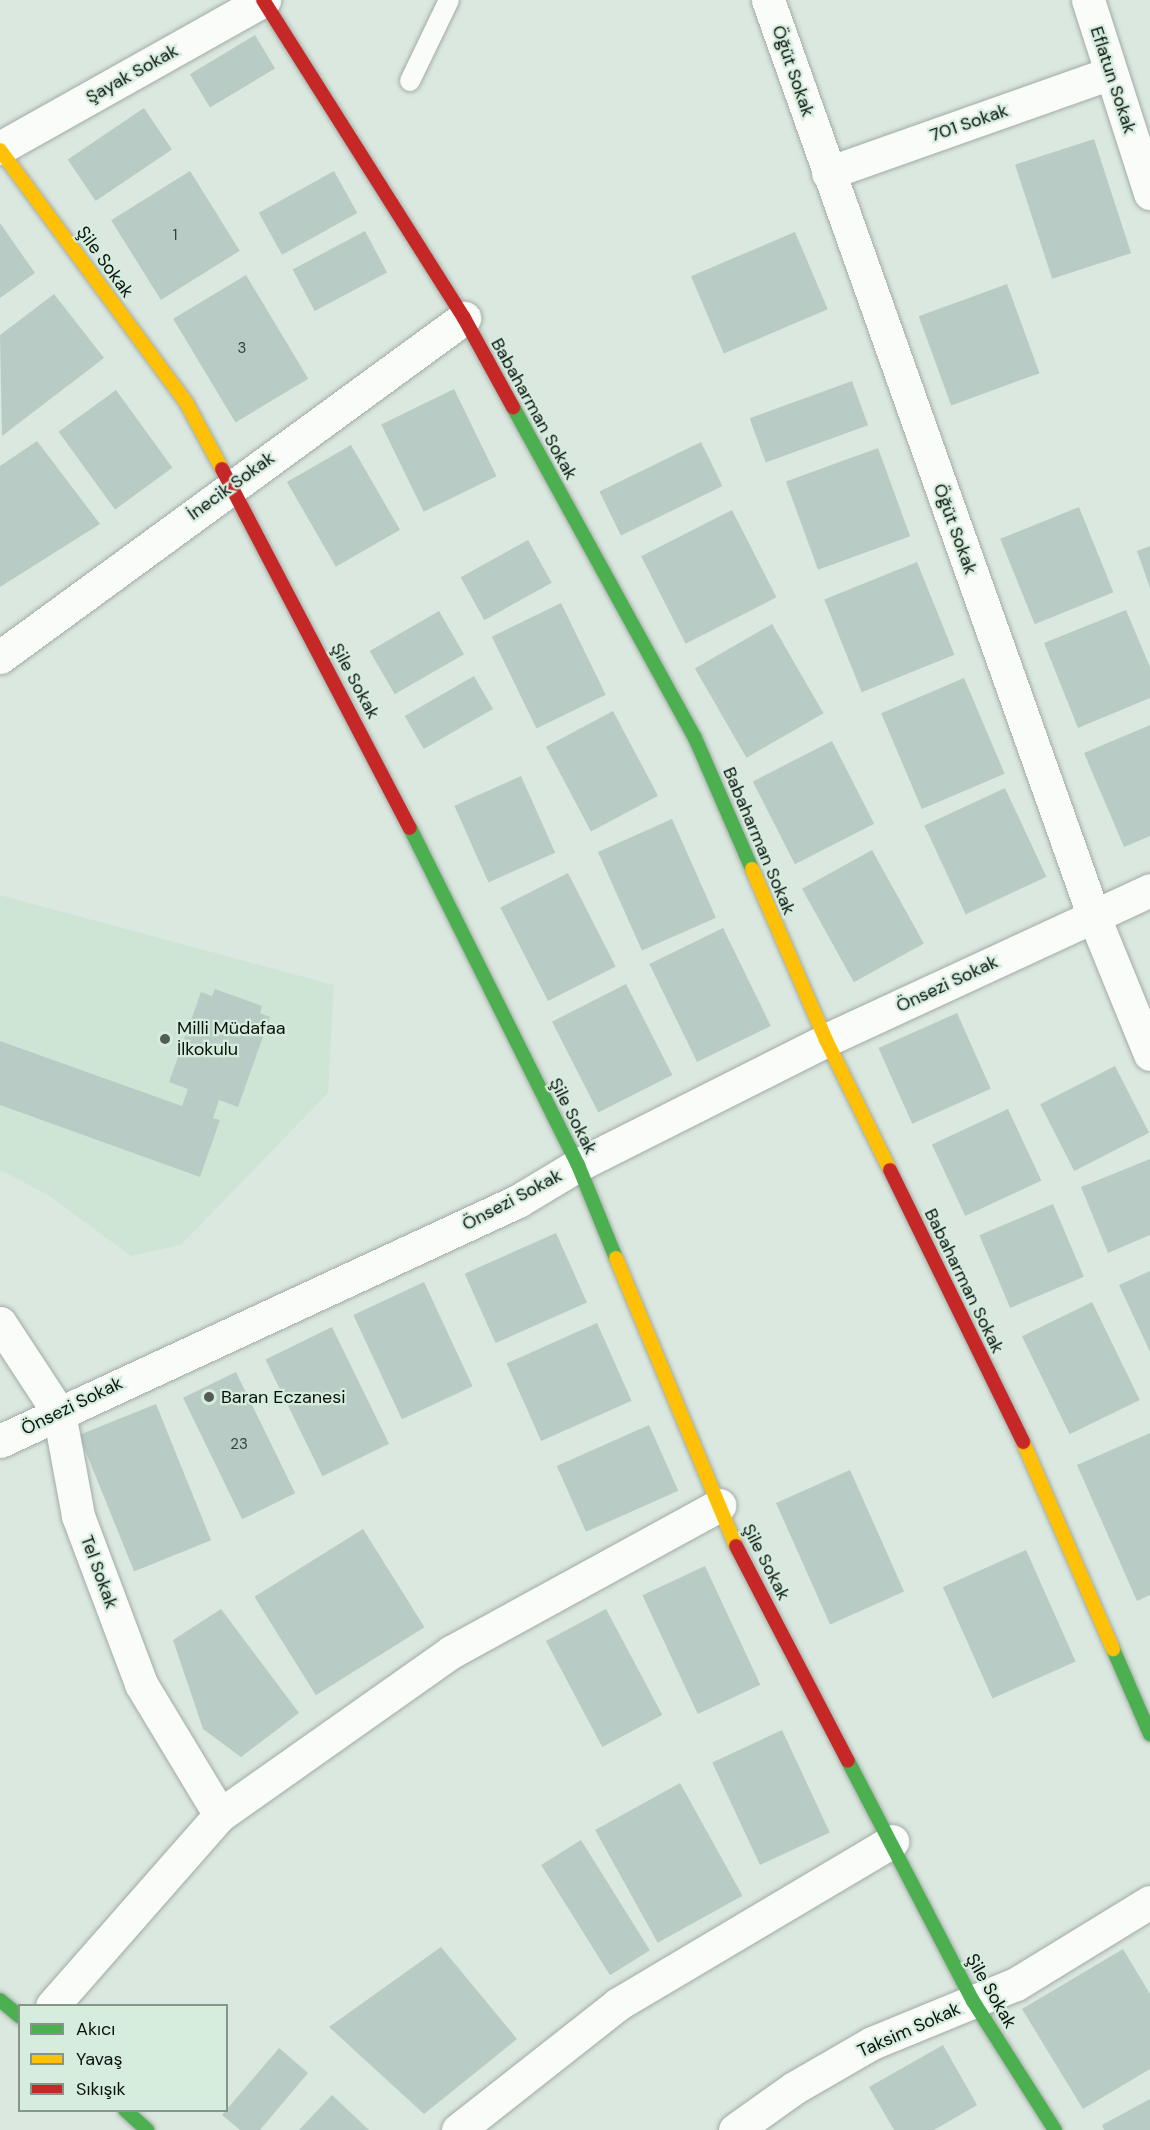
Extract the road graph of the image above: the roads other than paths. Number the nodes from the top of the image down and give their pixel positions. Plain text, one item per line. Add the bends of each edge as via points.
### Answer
1 (263, 0) edge
2 (449, 0) edge
3 (768, 0) edge
4 (1088, 0) edge
5 (1110, 73) junction
6 (410, 81) dead end
7 (0, 149) edge
8 (828, 173) junction
9 (1150, 193) edge
10 (464, 318) junction
11 (231, 486) junction
12 (0, 657) edge
13 (1150, 890) edge
14 (1094, 917) junction
15 (826, 1040) junction
16 (1150, 1054) edge
17 (578, 1165) junction
18 (0, 1323) edge
19 (59, 1413) junction
20 (0, 1441) edge
21 (719, 1505) junction
22 (1150, 1734) edge
23 (220, 1815) junction
24 (892, 1841) junction
25 (1150, 1902) edge
26 (0, 2000) edge
27 (973, 2001) junction
28 (54, 2004) edge
29 (18, 2015) edge
30 (127, 2112) edge
31 (147, 2130) edge
32 (458, 2130) edge
33 (735, 2130) edge
34 (1055, 2130) edge

1 - 7 street, Şayak Sokak
1 - 10 street, Babaharman Sokak
2 - 6 lane
3 - 8 street, Öğüt Sokak
4 - 5 street, Eflatun Sokak
5 - 8 street, 701 Sokak
5 - 9 street, Eflatun Sokak
7 - 11 street, Şile Sokak via 187,404
8 - 14 street, Öğüt Sokak
10 - 11 street, İnecik Sokak
10 - 15 street, Babaharman Sokak via 695,738
11 - 12 street, İnecik Sokak
11 - 17 street, Şile Sokak via 368,744
13 - 14 street, Önsezi Sokak
14 - 15 street, Önsezi Sokak
14 - 16 street, Öğüt Sokak
15 - 17 street, Önsezi Sokak
15 - 22 street, Babaharman Sokak via 1020,1436
17 - 19 street, Önsezi Sokak via 518,1201
17 - 21 street, Şile Sokak
18 - 19 street, Tel Sokak
19 - 20 street, Önsezi Sokak
19 - 23 street, Tel Sokak via 78,1516 141,1684
21 - 23 street via 451,1652
21 - 24 street, Şile Sokak via 737,1549
23 - 28 street
24 - 27 street, Şile Sokak
24 - 32 street via 618,2004
25 - 27 street, Taksim Sokak via 1016,1984
26 - 29 street
27 - 33 street, Taksim Sokak via 872,2043 794,2088
27 - 34 street, Şile Sokak
30 - 31 street

